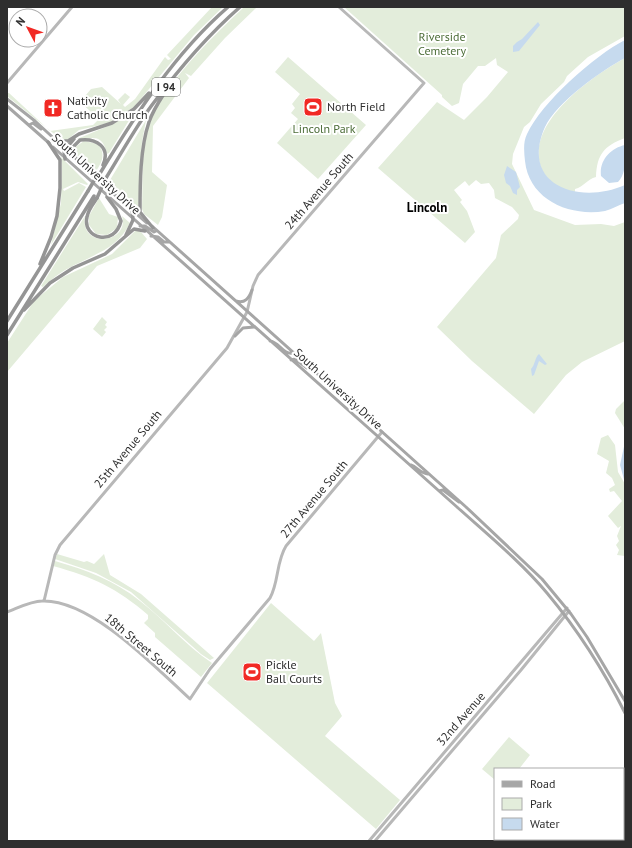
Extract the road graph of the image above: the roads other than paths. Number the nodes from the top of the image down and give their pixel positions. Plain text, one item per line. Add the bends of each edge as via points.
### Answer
1 (72, 7) edge
2 (228, 7) edge
3 (240, 7) edge
4 (339, 7) edge
5 (182, 67) junction
6 (7, 83) edge
7 (157, 85) junction
8 (7, 98) edge
9 (7, 106) edge
10 (29, 125) junction
11 (76, 136) junction
12 (56, 141) junction
13 (48, 142) junction
14 (65, 149) junction
15 (65, 159) junction
16 (91, 174) junction
17 (98, 175) junction
18 (106, 178) junction
19 (103, 184) junction
20 (95, 197) junction
21 (107, 197) junction
22 (132, 210) junction
23 (133, 220) junction
24 (140, 226) junction
25 (155, 229) junction
26 (145, 231) junction
27 (151, 236) junction
28 (169, 242) junction
29 (120, 244) junction
30 (31, 281) junction
31 (252, 290) junction
32 (234, 301) junction
33 (247, 312) junction
34 (19, 316) junction
35 (243, 317) junction
36 (7, 321) edge
37 (254, 327) junction
38 (7, 335) edge
39 (235, 336) junction
40 (270, 341) junction
41 (293, 353) junction
42 (291, 360) junction
43 (310, 369) junction
44 (382, 432) junction
45 (378, 437) junction
46 (409, 464) junction
47 (428, 474) junction
48 (439, 491) junction
49 (461, 503) junction
50 (44, 601) junction
51 (568, 610) junction
52 (7, 612) edge
53 (563, 615) junction
54 (190, 699) joint
55 (625, 701) edge
56 (625, 713) edge
57 (369, 841) edge
58 (375, 841) edge

1 - 6 street
2 - 7 highway, I 94 via 187,47
3 - 5 highway, I 94
4 - 31 street, 24th Avenue South via 424,83 261,271
5 - 18 highway, I 94 via 151,106
5 - 25 highway via 156,105 145,135 140,212
7 - 11 highway via 134,109 112,124
7 - 17 highway, I 94
8 - 12 main road, South University Drive
9 - 10 main road, South University Drive
10 - 12 main road via 33,123
10 - 13 main road, South University Drive
11 - 12 highway via 63,142
11 - 14 highway
12 - 14 main road, South University Drive
13 - 15 main road, South University Drive
13 - 30 highway via 60,160 57,216 52,237
14 - 15 highway
14 - 16 main road, South University Drive
15 - 21 main road, South University Drive
16 - 17 highway via 71,151 80,140 92,139 103,149 104,162
16 - 19 main road, South University Drive
17 - 30 highway, I 94, bridge
18 - 19 highway, bridge
18 - 20 highway, I 94, bridge
19 - 20 highway, bridge
19 - 22 main road, South University Drive
20 - 21 highway via 88,213 87,226 93,234 102,238 116,232 121,221 116,208
20 - 34 highway, I 94
21 - 23 main road, South University Drive
22 - 23 highway
22 - 25 main road, South University Drive
23 - 24 main road, South University Drive
23 - 29 highway
24 - 25 main road via 154,232
24 - 26 main road, South University Drive
25 - 28 main road, South University Drive
26 - 27 main road, South University Drive
26 - 29 highway via 134,229
27 - 28 main road
27 - 35 main road, South University Drive
28 - 32 main road, South University Drive
29 - 34 highway via 58,278 44,288
30 - 36 highway, I 94
31 - 32 main road via 244,302
31 - 33 street, 24th Avenue South
32 - 33 main road, South University Drive
33 - 35 street, 24th Avenue South
33 - 41 main road, South University Drive
34 - 38 highway, I 94
35 - 37 main road, South University Drive
35 - 39 street, 25th Avenue South
37 - 39 main road via 243,328
37 - 40 main road, South University Drive
39 - 50 street, 25th Avenue South via 60,544
40 - 41 main road
40 - 42 main road, South University Drive
41 - 43 main road, South University Drive
42 - 43 main road via 295,359
42 - 45 main road, South University Drive
43 - 44 main road, South University Drive
44 - 45 street, 27th Avenue South
44 - 47 main road, South University Drive
45 - 46 main road, South University Drive
45 - 54 street, 27th Avenue South via 286,546 270,598 211,668
46 - 47 main road
46 - 48 main road, South University Drive
47 - 49 main road, South University Drive
48 - 49 main road via 443,490 456,502
48 - 53 main road, South University Drive via 521,567 547,593
49 - 51 main road, South University Drive via 542,578
50 - 52 street, 18th Street South
50 - 54 street, 18th Street South via 62,604 93,617 121,638
51 - 53 street, 32nd Avenue
51 - 55 main road, South University Drive via 602,659
53 - 56 main road, South University Drive via 600,668
53 - 57 street, 32nd Avenue
53 - 58 street, 32nd Avenue via 522,670

